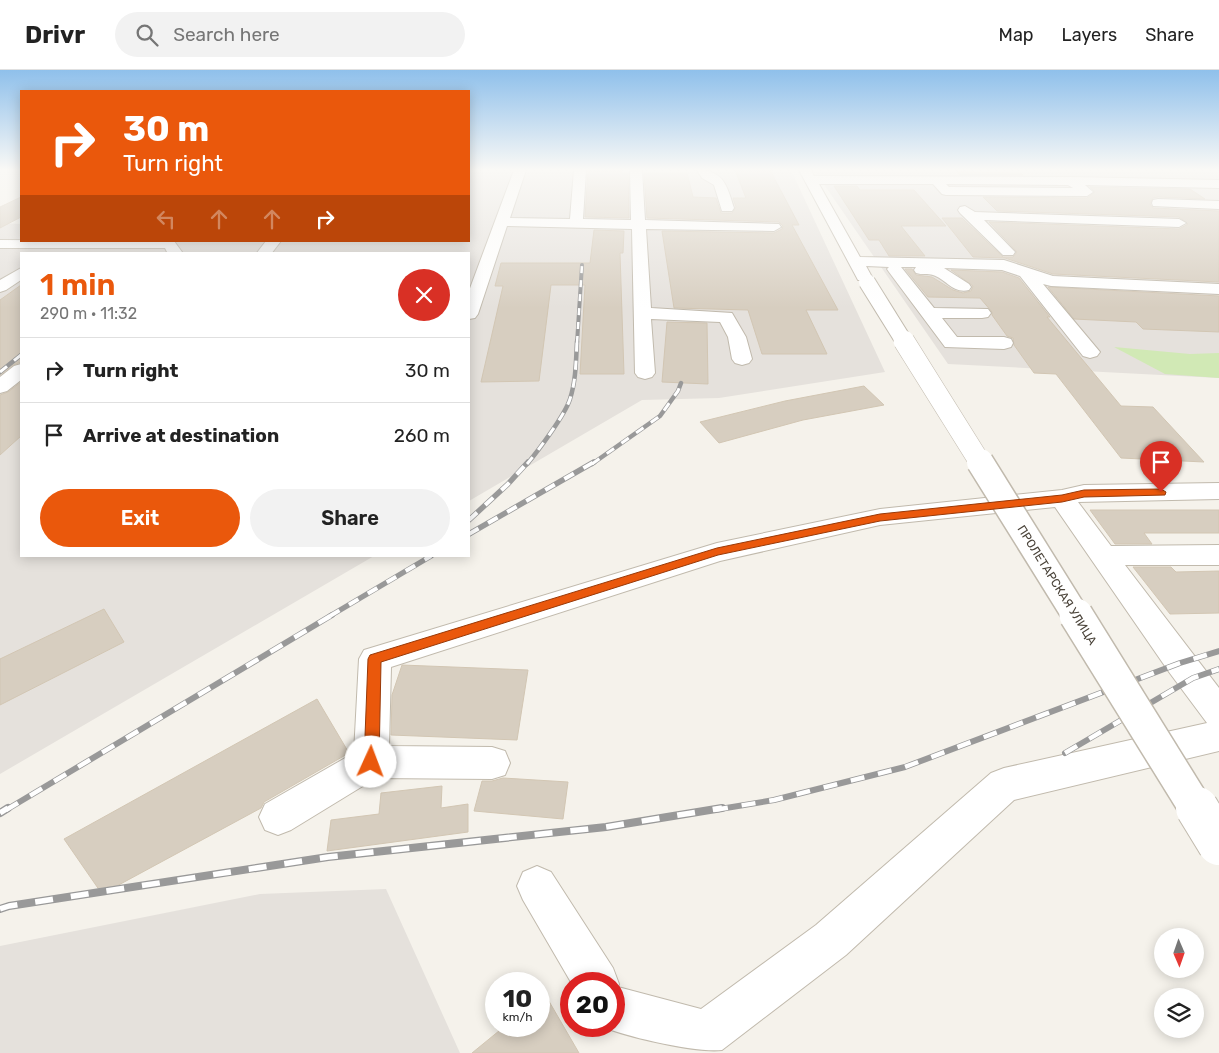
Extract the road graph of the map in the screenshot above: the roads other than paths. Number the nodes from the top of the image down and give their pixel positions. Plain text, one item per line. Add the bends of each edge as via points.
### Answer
1 (503, 216) edge
2 (577, 216) edge
3 (639, 216) edge
4 (830, 216) edge
5 (971, 216) joint
6 (501, 222) junction
7 (1179, 223) dead end
8 (576, 224) junction
9 (640, 225) junction
10 (774, 227) dead end
11 (273, 242) edge
12 (0, 244) edge
13 (66, 244) junction
14 (845, 244) junction
15 (864, 244) dead end
16 (54, 252) edge
17 (175, 252) edge
18 (265, 252) edge
19 (1008, 252) dead end
20 (869, 270) junction
21 (1026, 273) junction
22 (20, 274) edge
23 (0, 287) edge
24 (963, 287) dead end
25 (1219, 289) edge
26 (470, 309) edge
27 (642, 313) junction
28 (929, 313) junction
29 (982, 313) dead end
30 (1004, 343) dead end
31 (1090, 352) dead end
32 (742, 359) dead end
33 (20, 371) edge
34 (645, 373) dead end
35 (0, 387) edge
36 (1219, 491) edge
37 (1062, 498) junction
38 (1219, 555) edge
39 (1103, 556) junction
40 (1219, 713) edge
41 (1219, 736) edge
42 (371, 762) junction
43 (492, 763) dead end
44 (278, 818) dead end
45 (1219, 844) edge
46 (537, 886) dead end
47 (590, 972) edge
48 (625, 1012) edge

1 - 6 street
2 - 8 street
3 - 9 street
4 - 14 street, ПРОЛЕТАРСКАЯ УЛИЦА
5 - 7 street
5 - 19 street
6 - 8 street
6 - 26 street
8 - 9 street
9 - 10 street
9 - 27 street
11 - 18 street
12 - 13 street
13 - 16 street
13 - 17 street via 168,244
14 - 15 street
14 - 20 street, ПРОЛЕТАРСКАЯ УЛИЦА
20 - 21 street via 1004,265
20 - 24 street via 936,270
20 - 28 street
20 - 45 street, ПРОЛЕТАРСКАЯ УЛИЦА, bridge
21 - 25 street via 1051,282
21 - 31 street
22 - 23 street
27 - 32 street via 726,317 737,337
27 - 34 street
28 - 29 street
28 - 30 street via 952,343
33 - 35 street
36 - 37 street via 1084,493
37 - 39 street
37 - 42 street via 880,517 717,552 375,659
38 - 39 street
39 - 40 street
41 - 48 street via 1004,785 831,940 706,1034
42 - 43 street
42 - 44 street
46 - 47 street

